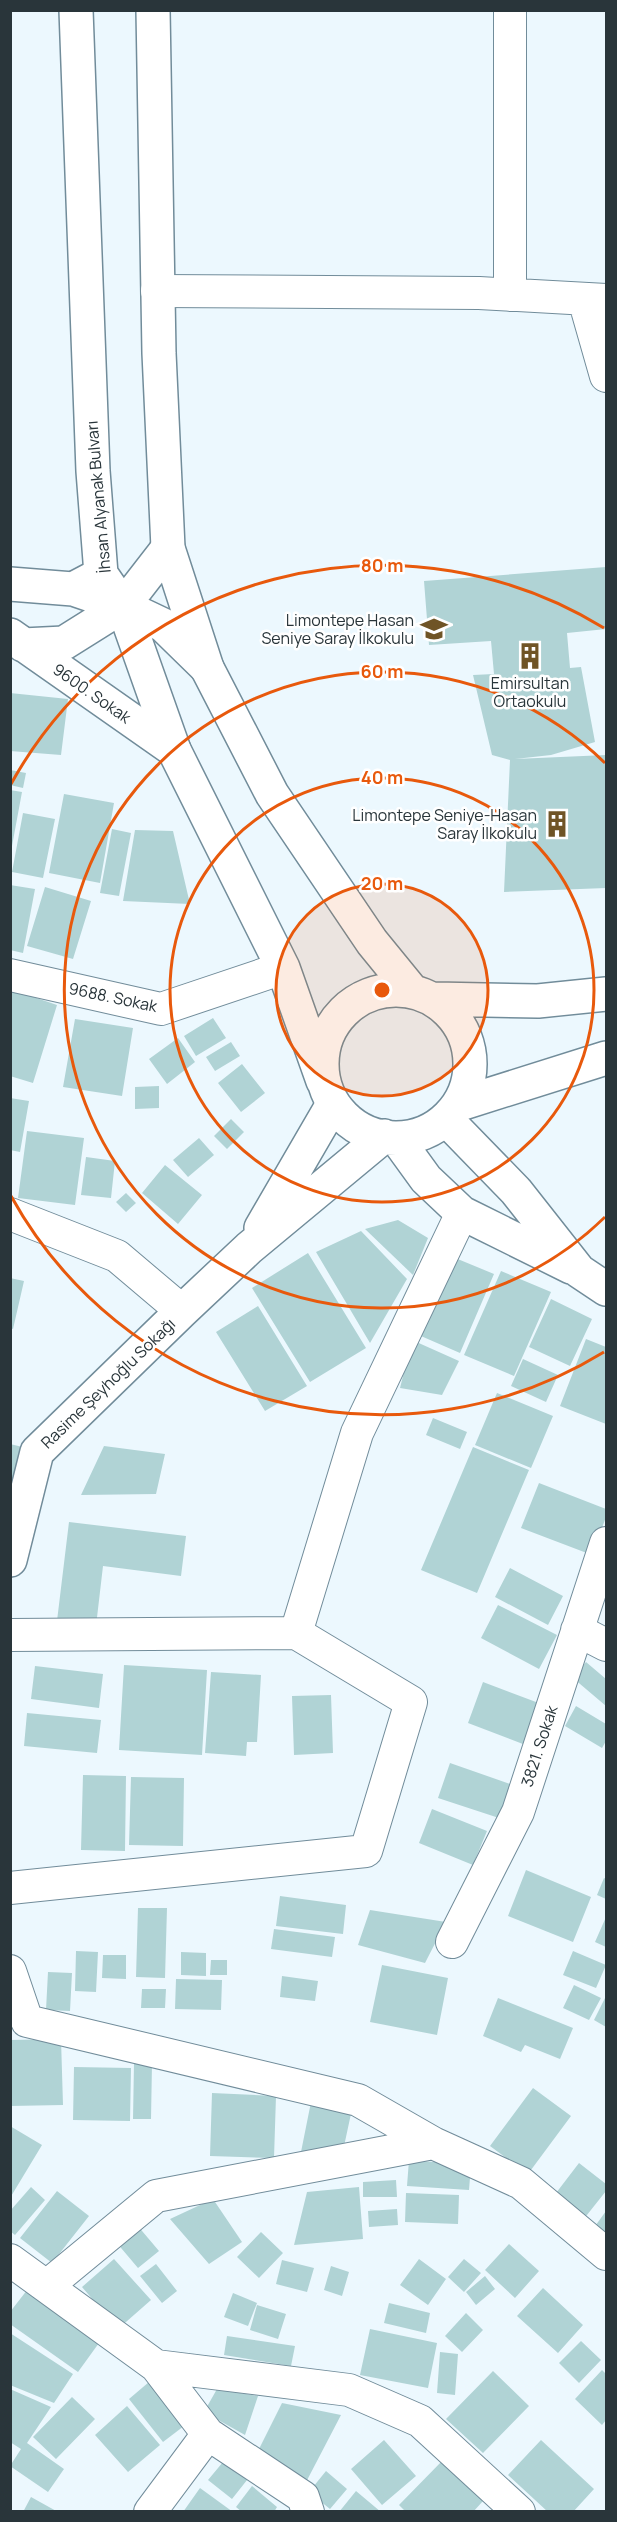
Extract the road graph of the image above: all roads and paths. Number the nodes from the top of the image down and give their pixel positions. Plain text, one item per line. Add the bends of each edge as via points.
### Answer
1 (76, 10) edge
2 (153, 10) edge
3 (510, 10) edge
4 (158, 291) junction
5 (510, 295) junction
6 (595, 299) edge
7 (606, 376) edge
8 (168, 548) junction
9 (101, 574) junction
10 (10, 584) edge
11 (73, 589) junction
12 (123, 606) junction
13 (17, 640) edge
14 (207, 668) junction
15 (174, 750) junction
16 (283, 968) junction
17 (10, 975) edge
18 (606, 994) edge
19 (423, 995) junction
20 (606, 1058) edge
21 (328, 1092) junction
22 (453, 1111) junction
23 (391, 1138) junction
24 (10, 1214) edge
25 (462, 1214) junction
26 (249, 1248) junction
27 (579, 1271) junction
28 (606, 1289) edge
29 (182, 1311) junction
30 (606, 1543) edge
31 (10, 1560) edge
32 (577, 1630) junction
33 (296, 1633) junction
34 (10, 1635) edge
35 (606, 1645) edge
36 (10, 1888) edge
37 (452, 1942) dead end
38 (10, 1971) edge
39 (433, 2143) junction
40 (606, 2254) edge
41 (14, 2270) edge
42 (48, 2285) junction
43 (156, 2366) junction
44 (208, 2434) junction
45 (311, 2507) edge
46 (150, 2511) edge
47 (519, 2511) edge

1 - 9 main road, İhsan Alyanak Bulvarı via 93,471
2 - 4 main road
3 - 5 street
4 - 5 street
4 - 8 main road
5 - 6 street
6 - 7 street
8 - 12 main road
8 - 14 main road
9 - 11 main road
9 - 12 main road, İhsan Alyanak Bulvarı
10 - 11 main road
11 - 12 main road
12 - 13 main road via 64,643
12 - 14 main road via 163,625
12 - 15 main road, İhsan Alyanak Bulvarı
13 - 15 main road, 9600. Sokak
14 - 19 main road via 272,794 372,942
15 - 16 main road, İhsan Alyanak Bulvarı
16 - 17 street, 9688. Sokak via 161,1009
16 - 21 main road, İhsan Alyanak Bulvarı
18 - 19 main road via 538,1000
19 - 21 main road via 387,989 363,997 343,1011 328,1032 321,1056
19 - 22 main road via 453,1015 466,1035 471,1058 469,1082
20 - 22 main road
21 - 23 main road via 350,1123 372,1135
21 - 26 main road
22 - 23 main road via 422,1134
22 - 27 main road
23 - 25 main road
23 - 26 main road
24 - 29 street via 117,1256
25 - 27 main road
25 - 33 street via 357,1433
26 - 29 main road, Rasime Şeyhoğlu Sokağı
27 - 28 main road
29 - 31 main road, Rasime Şeyhoğlu Sokağı via 37,1452
30 - 32 street, 3821. Sokak
32 - 35 street
32 - 37 street, 3821. Sokak via 518,1812
33 - 34 street
33 - 36 street via 411,1702 366,1851
38 - 39 street via 27,2021 358,2100
39 - 40 street via 521,2183
39 - 42 street via 156,2196
41 - 42 street
42 - 43 street
43 - 44 street
43 - 47 street via 349,2390 420,2421
44 - 45 street
44 - 46 street

